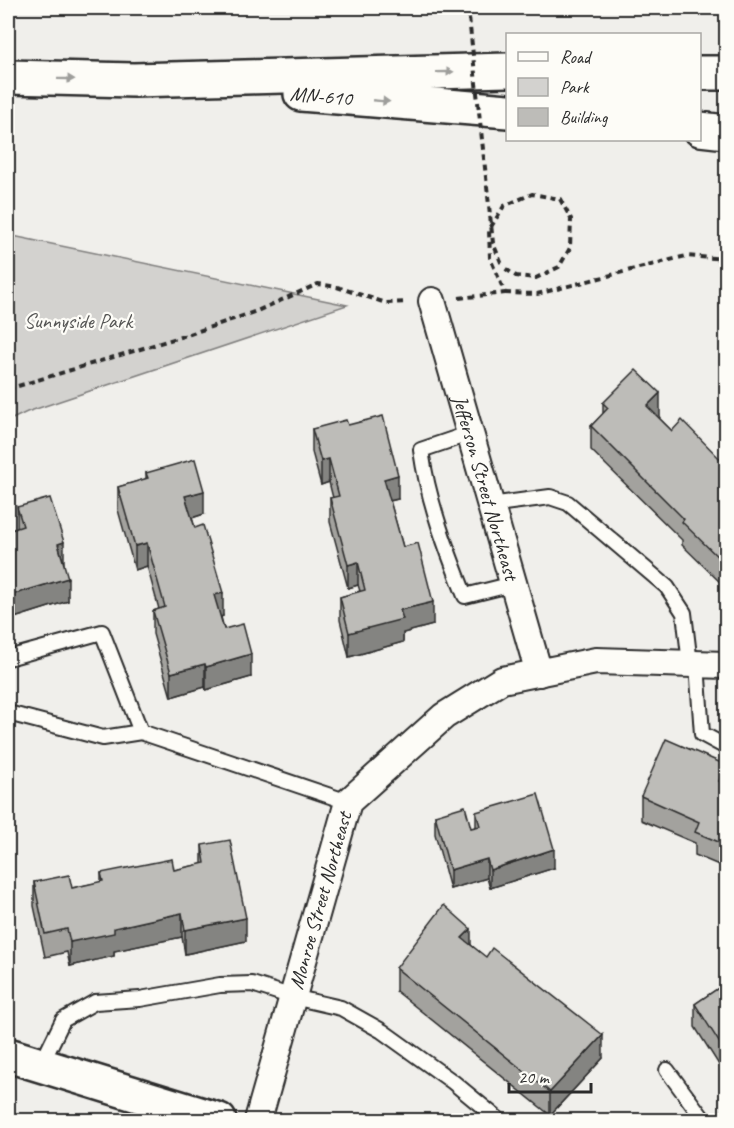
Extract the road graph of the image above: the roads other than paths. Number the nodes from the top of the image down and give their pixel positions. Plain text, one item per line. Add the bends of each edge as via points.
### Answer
1 (506, 70) edge
2 (701, 72) edge
3 (726, 73) edge
4 (8, 78) edge
5 (134, 80) junction
6 (506, 111) edge
7 (701, 129) edge
8 (726, 132) edge
9 (432, 301) road end
10 (471, 433) junction
11 (490, 505) junction
12 (513, 584) junction
13 (8, 658) edge
14 (693, 664) junction
15 (726, 665) edge
16 (539, 673) junction
17 (8, 713) edge
18 (141, 732) junction
19 (726, 747) edge
20 (348, 801) junction
21 (293, 997) junction
22 (8, 1055) edge
23 (41, 1066) junction
24 (667, 1070) dead end
25 (219, 1120) edge
26 (258, 1120) edge
27 (499, 1120) edge
28 (704, 1120) edge

5 -> 1 main road
2 - 3 main road
4 -> 5 main road
5 -> 6 main road, MN-610
7 - 8 main road
9 - 10 street, Jefferson Street Northeast
10 - 11 street, Jefferson Street Northeast
10 - 12 lane via 421,450 426,482 465,596
11 - 12 street, Jefferson Street Northeast
11 - 14 lane via 550,497 568,503 667,587 684,613
12 - 16 street, Jefferson Street Northeast
13 - 18 lane via 102,632
14 - 15 street, Monroe Street Northeast
14 - 16 street, Monroe Street Northeast via 596,661
14 - 19 lane via 702,734
16 - 20 street, Monroe Street Northeast via 502,680 444,716
17 - 18 lane via 103,738
18 - 20 lane
20 - 21 street, Monroe Street Northeast
21 - 23 lane via 252,984 95,1002 63,1020
21 - 26 street, Monroe Street Northeast
21 - 27 lane via 341,1008 382,1031
22 - 23 main road
23 - 25 main road
24 - 28 lane

